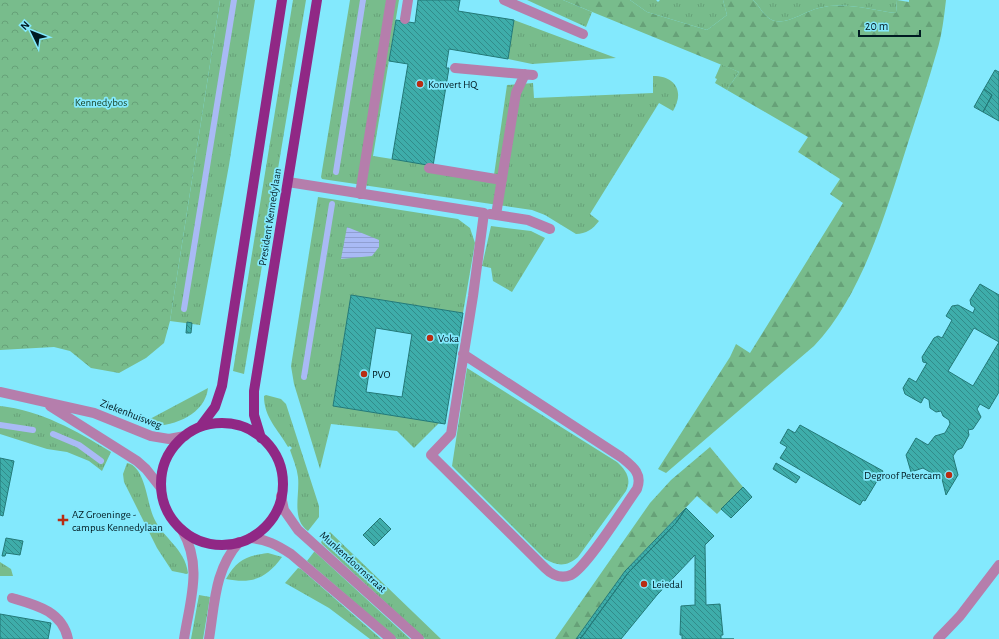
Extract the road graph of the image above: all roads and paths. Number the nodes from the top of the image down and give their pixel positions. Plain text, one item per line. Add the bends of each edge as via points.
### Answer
1 (282, 0) edge
2 (317, 0) edge
3 (391, 0) edge
4 (408, 0) edge
5 (504, 0) edge
6 (405, 19) dead end
7 (583, 34) dead end
8 (455, 68) dead end
9 (429, 168) dead end
10 (502, 180) junction
11 (288, 182) junction
12 (360, 194) junction
13 (484, 213) junction
14 (496, 215) junction
15 (550, 229) dead end
16 (463, 354) junction
17 (0, 392) edge
18 (45, 403) junction
19 (200, 428) junction
20 (185, 436) junction
21 (261, 438) junction
22 (161, 488) junction
23 (281, 496) junction
24 (182, 530) junction
25 (250, 538) junction
26 (239, 542) junction
27 (999, 565) edge
28 (12, 598) dead end
29 (68, 639) edge
30 (184, 639) edge
31 (209, 639) edge
32 (391, 639) edge
33 (419, 639) edge
34 (938, 639) edge

1 - 19 main road, President Kennedylaan via 222,386 215,407
2 - 11 main road, President Kennedylaan
3 - 12 street
4 - 6 street
5 - 7 street
8 - 10 street via 529,74 516,93
9 - 10 street
10 - 14 street
11 - 12 street
11 - 21 main road, President Kennedylaan via 254,391 254,414
12 - 13 street
13 - 14 street
13 - 16 street
14 - 15 street via 528,220
16 - 16 street via 451,434 431,455 545,568 558,576 570,575 585,563 637,489 638,473 622,457
17 - 18 street, Ziekenhuisweg
18 - 20 street, Ziekenhuisweg via 94,413 151,436 169,439
18 - 22 street, Ziekenhuisweg via 137,461
19 - 20 main road, President Kennedylaan
19 - 21 main road, President Kennedylaan via 217,424 235,425
20 - 22 main road, President Kennedylaan via 166,459 161,476
21 - 23 main road, President Kennedylaan via 278,461 282,478
22 - 24 main road, President Kennedylaan via 168,512
23 - 25 main road, President Kennedylaan via 272,518
23 - 33 street, Munkendoornstraat via 284,510 298,530
24 - 26 main road, President Kennedylaan via 209,543
24 - 30 street, President Kennedylaan via 192,551 194,563
25 - 26 main road, President Kennedylaan
25 - 32 street via 276,544 291,554
26 - 31 street via 225,561 218,582
27 - 34 street via 960,616
28 - 29 street via 40,606 52,613 61,623

